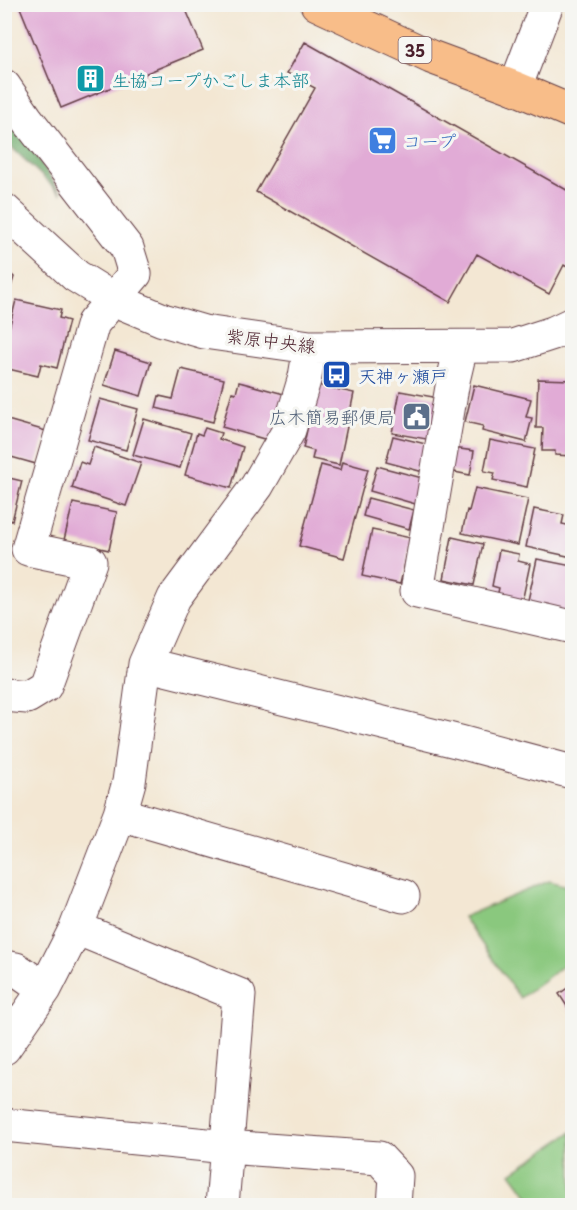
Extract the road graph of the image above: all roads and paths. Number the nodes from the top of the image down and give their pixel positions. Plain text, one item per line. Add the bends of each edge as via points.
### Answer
1 (317, 4) edge
2 (547, 4) edge
3 (4, 86) edge
4 (515, 88) junction
5 (573, 112) edge
6 (4, 210) edge
7 (113, 299) junction
8 (573, 324) edge
9 (310, 347) junction
10 (461, 347) junction
11 (16, 547) edge
12 (573, 627) edge
13 (145, 664) junction
14 (4, 695) edge
15 (573, 772) edge
16 (120, 814) junction
17 (403, 896) dead end
18 (76, 928) junction
19 (4, 967) edge
20 (45, 989) junction
21 (4, 1048) edge
22 (4, 1125) edge
23 (227, 1147) junction
24 (222, 1206) edge
25 (394, 1206) edge

1 - 4 main road, 35 via 431,57
2 - 4 street
3 - 7 street via 127,248 135,274
4 - 5 main road, 35
6 - 7 street, 紫原中央線 via 76,276
7 - 9 street, 紫原中央線 via 204,332
7 - 11 street via 93,323
8 - 10 street, 紫原中央線 via 513,346
9 - 10 street, 紫原中央線
9 - 13 street via 289,430 257,486 174,598
10 - 12 street via 417,591
11 - 14 street via 90,562 45,686 27,697
13 - 15 street
13 - 16 street via 129,782
16 - 17 street
16 - 18 street
18 - 20 street
18 - 23 street via 239,995
19 - 20 street via 16,969
20 - 21 street
22 - 23 street
23 - 24 street
23 - 25 street via 379,1158 396,1176

